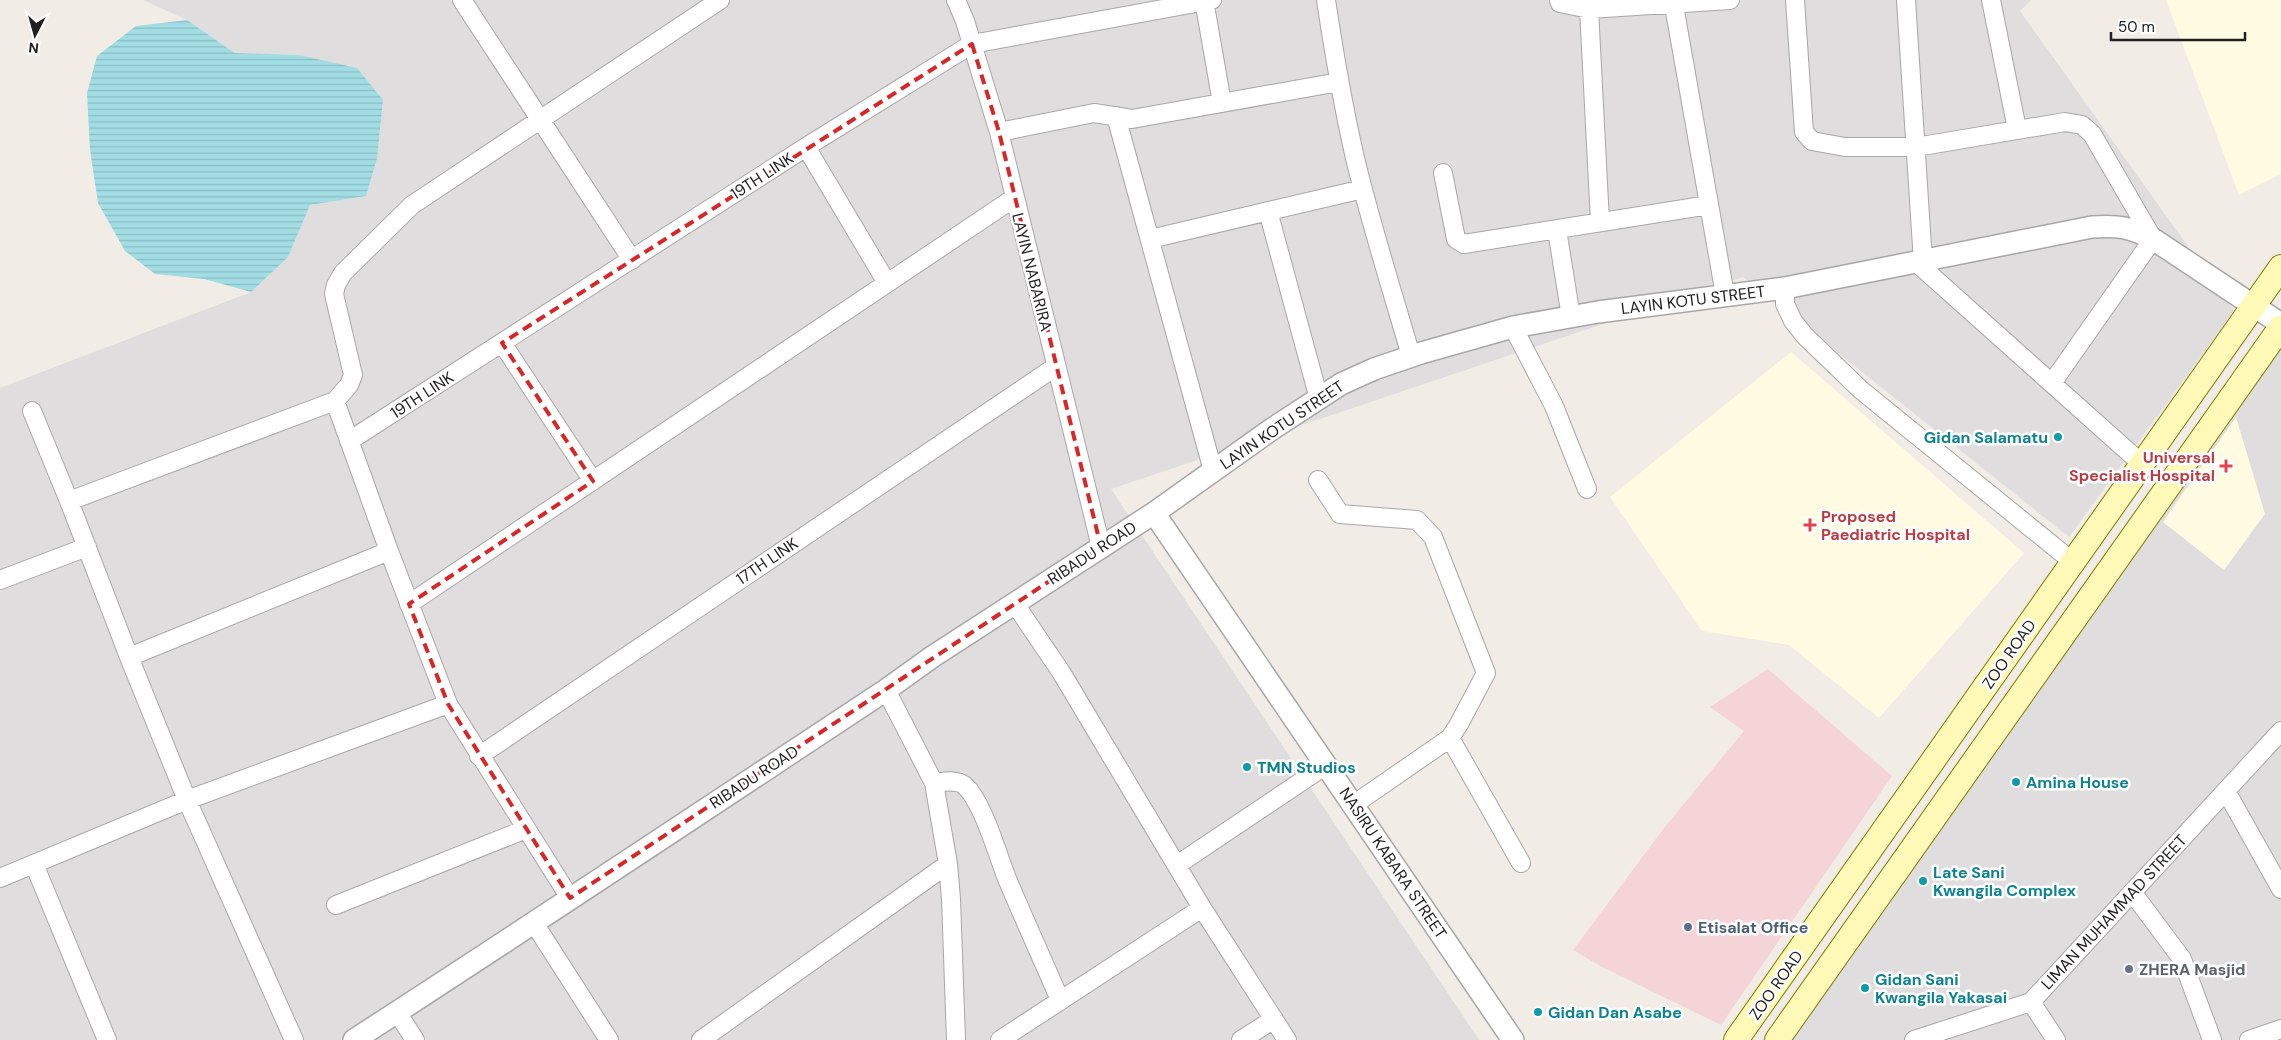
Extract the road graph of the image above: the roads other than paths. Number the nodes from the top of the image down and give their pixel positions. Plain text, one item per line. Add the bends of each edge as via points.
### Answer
1 (462, 0) edge
2 (956, 0) edge
3 (1207, 0) edge
4 (1326, 0) edge
5 (1558, 0) edge
6 (1730, 0) edge
7 (1796, 0) edge
8 (1906, 0) edge
9 (1990, 0) edge
10 (717, 1) edge
11 (1674, 2) edge
12 (1153, 6) edge
13 (1589, 9) junction
14 (972, 44) junction
15 (1339, 82) junction
16 (1222, 103) junction
17 (1116, 116) junction
18 (539, 120) junction
19 (2017, 129) junction
20 (999, 132) junction
21 (1916, 147) junction
22 (806, 148) junction
23 (1443, 173) dead end
24 (1363, 189) junction
25 (1014, 198) junction
26 (1709, 204) junction
27 (1268, 211) junction
28 (1600, 222) junction
29 (1557, 230) junction
30 (1150, 239) junction
31 (2153, 239) junction
32 (632, 260) junction
33 (1920, 262) junction
34 (2281, 267) edge
35 (887, 283) junction
36 (1785, 288) junction
37 (1725, 296) junction
38 (2254, 305) junction
39 (1572, 317) junction
40 (2281, 325) edge
41 (1513, 327) junction
42 (502, 343) junction
43 (1411, 356) junction
44 (1055, 367) junction
45 (2052, 383) junction
46 (1319, 399) junction
47 (335, 401) junction
48 (32, 411) dead end
49 (349, 441) junction
50 (2142, 464) junction
51 (1213, 471) junction
52 (1318, 480) dead end
53 (593, 481) junction
54 (1587, 489) dead end
55 (69, 501) junction
56 (1154, 513) junction
57 (1101, 546) junction
58 (87, 547) junction
59 (389, 551) junction
60 (2073, 562) junction
61 (0, 580) edge
62 (409, 604) junction
63 (1015, 604) junction
64 (129, 657) junction
65 (886, 690) junction
66 (448, 704) junction
67 (2281, 731) edge
68 (1450, 738) junction
69 (479, 756) junction
70 (1326, 766) junction
71 (934, 783) junction
72 (2226, 791) junction
73 (187, 800) junction
74 (1353, 804) junction
75 (526, 829) junction
76 (1521, 863) dead end
77 (34, 864) junction
78 (948, 864) junction
79 (1177, 865) junction
80 (0, 878) edge
81 (2281, 889) edge
82 (2132, 892) junction
83 (570, 898) junction
84 (336, 905) dead end
85 (1202, 908) junction
86 (534, 923) junction
87 (1060, 1000) junction
88 (2031, 1002) junction
89 (397, 1012) junction
90 (1274, 1019) junction
91 (2281, 1029) edge
92 (1740, 1039) edge
93 (107, 1040) edge
94 (294, 1040) edge
95 (354, 1040) edge
96 (415, 1040) edge
97 (610, 1040) edge
98 (701, 1040) edge
99 (956, 1040) edge
100 (1000, 1040) edge
101 (1242, 1040) edge
102 (1287, 1040) edge
103 (1513, 1040) edge
104 (1777, 1040) edge
105 (1914, 1040) edge
106 (2056, 1040) edge
107 (2212, 1040) edge
108 (2250, 1040) edge

1 - 18 street
2 - 14 street, LAYIN NABARIRA
3 - 12 street, 19TH LINK
3 - 16 street
4 - 15 street
5 - 13 street via 1569,6
6 - 11 street
7 - 21 street via 1804,132 1812,141 1845,146
8 - 21 street
9 - 19 street
10 - 18 street
11 - 13 street
11 - 26 street
12 - 14 street, 19TH LINK
13 - 28 street
14 - 20 street, LAYIN NABARIRA
14 - 22 street, 19TH LINK
15 - 16 street
15 - 24 street
16 - 17 street via 1132,119
17 - 20 street via 1094,113
17 - 30 street
18 - 32 street
18 - 47 street via 412,204 343,273 334,294 353,375
19 - 21 street
19 - 31 street via 2065,122 2082,125 2092,134
20 - 25 street, LAYIN NABARIRA
21 - 33 street
22 - 32 street, 19TH LINK
22 - 35 street
23 - 29 street via 1456,239 1460,243
24 - 27 street
24 - 43 street
25 - 35 street
25 - 44 street, LAYIN NABARIRA
26 - 28 street
26 - 37 street
27 - 30 street
27 - 46 street
28 - 29 street
29 - 39 street
30 - 51 street
31 - 33 street, LAYIN KOTU STREET via 2134,229 2115,225 2092,227
31 - 38 street, LAYIN KOTU STREET
31 - 45 street
32 - 42 street, 19TH LINK
33 - 36 street, LAYIN KOTU STREET
33 - 45 street
34 - 38 main road, ZOO ROAD
35 - 53 street
36 - 37 street, LAYIN KOTU STREET
36 - 60 street via 1785,304 1793,321 1861,390
37 - 39 street, LAYIN KOTU STREET
38 - 40 street, LAYIN KOTU STREET
38 - 50 main road, ZOO ROAD
39 - 41 street, LAYIN KOTU STREET
40 - 104 main road, ZOO ROAD
41 - 43 street, LAYIN KOTU STREET
41 - 54 street via 1554,406
42 - 49 street, 19TH LINK
42 - 53 street
43 - 46 street, LAYIN KOTU STREET via 1341,384
44 - 57 street, LAYIN NABARIRA
44 - 69 street, 17TH LINK
45 - 50 street
46 - 51 street, LAYIN KOTU STREET
47 - 49 street
47 - 55 street
48 - 55 street
49 - 59 street
50 - 60 main road, ZOO ROAD
51 - 56 street, LAYIN KOTU STREET
52 - 68 street via 1340,514 1417,520 1433,536 1486,673
53 - 62 street
55 - 58 street
56 - 57 street, RIBADU ROAD
56 - 70 street, NASIRU KABARA STREET
57 - 63 street, RIBADU ROAD
58 - 61 street
58 - 64 street
59 - 62 street
59 - 64 street
60 - 92 main road, ZOO ROAD
62 - 66 street
63 - 65 street, RIBADU ROAD
63 - 79 street via 1061,672
64 - 73 street
65 - 71 street
65 - 83 street, RIBADU ROAD
66 - 69 street
66 - 73 street
67 - 72 street, LIMAN MUHAMMAD STREET
68 - 74 street
68 - 76 street
69 - 75 street
70 - 74 street, NASIRU KABARA STREET
70 - 79 street
71 - 78 street
71 - 87 street via 956,782 970,792 986,822 1007,880
72 - 81 street
72 - 82 street, LIMAN MUHAMMAD STREET
73 - 77 street
73 - 94 street
74 - 103 street, NASIRU KABARA STREET
75 - 83 street
75 - 84 street
77 - 80 street
77 - 93 street
78 - 98 street
78 - 99 street
79 - 85 street
82 - 88 street, LIMAN MUHAMMAD STREET
82 - 107 street via 2182,959
83 - 86 street, RIBADU ROAD
85 - 87 street
85 - 90 street
86 - 89 street, RIBADU ROAD
86 - 97 street
87 - 100 street
88 - 105 street, LIMAN MUHAMMAD STREET
88 - 106 street
89 - 95 street, RIBADU ROAD
89 - 96 street
90 - 101 street
90 - 102 street
91 - 108 street

